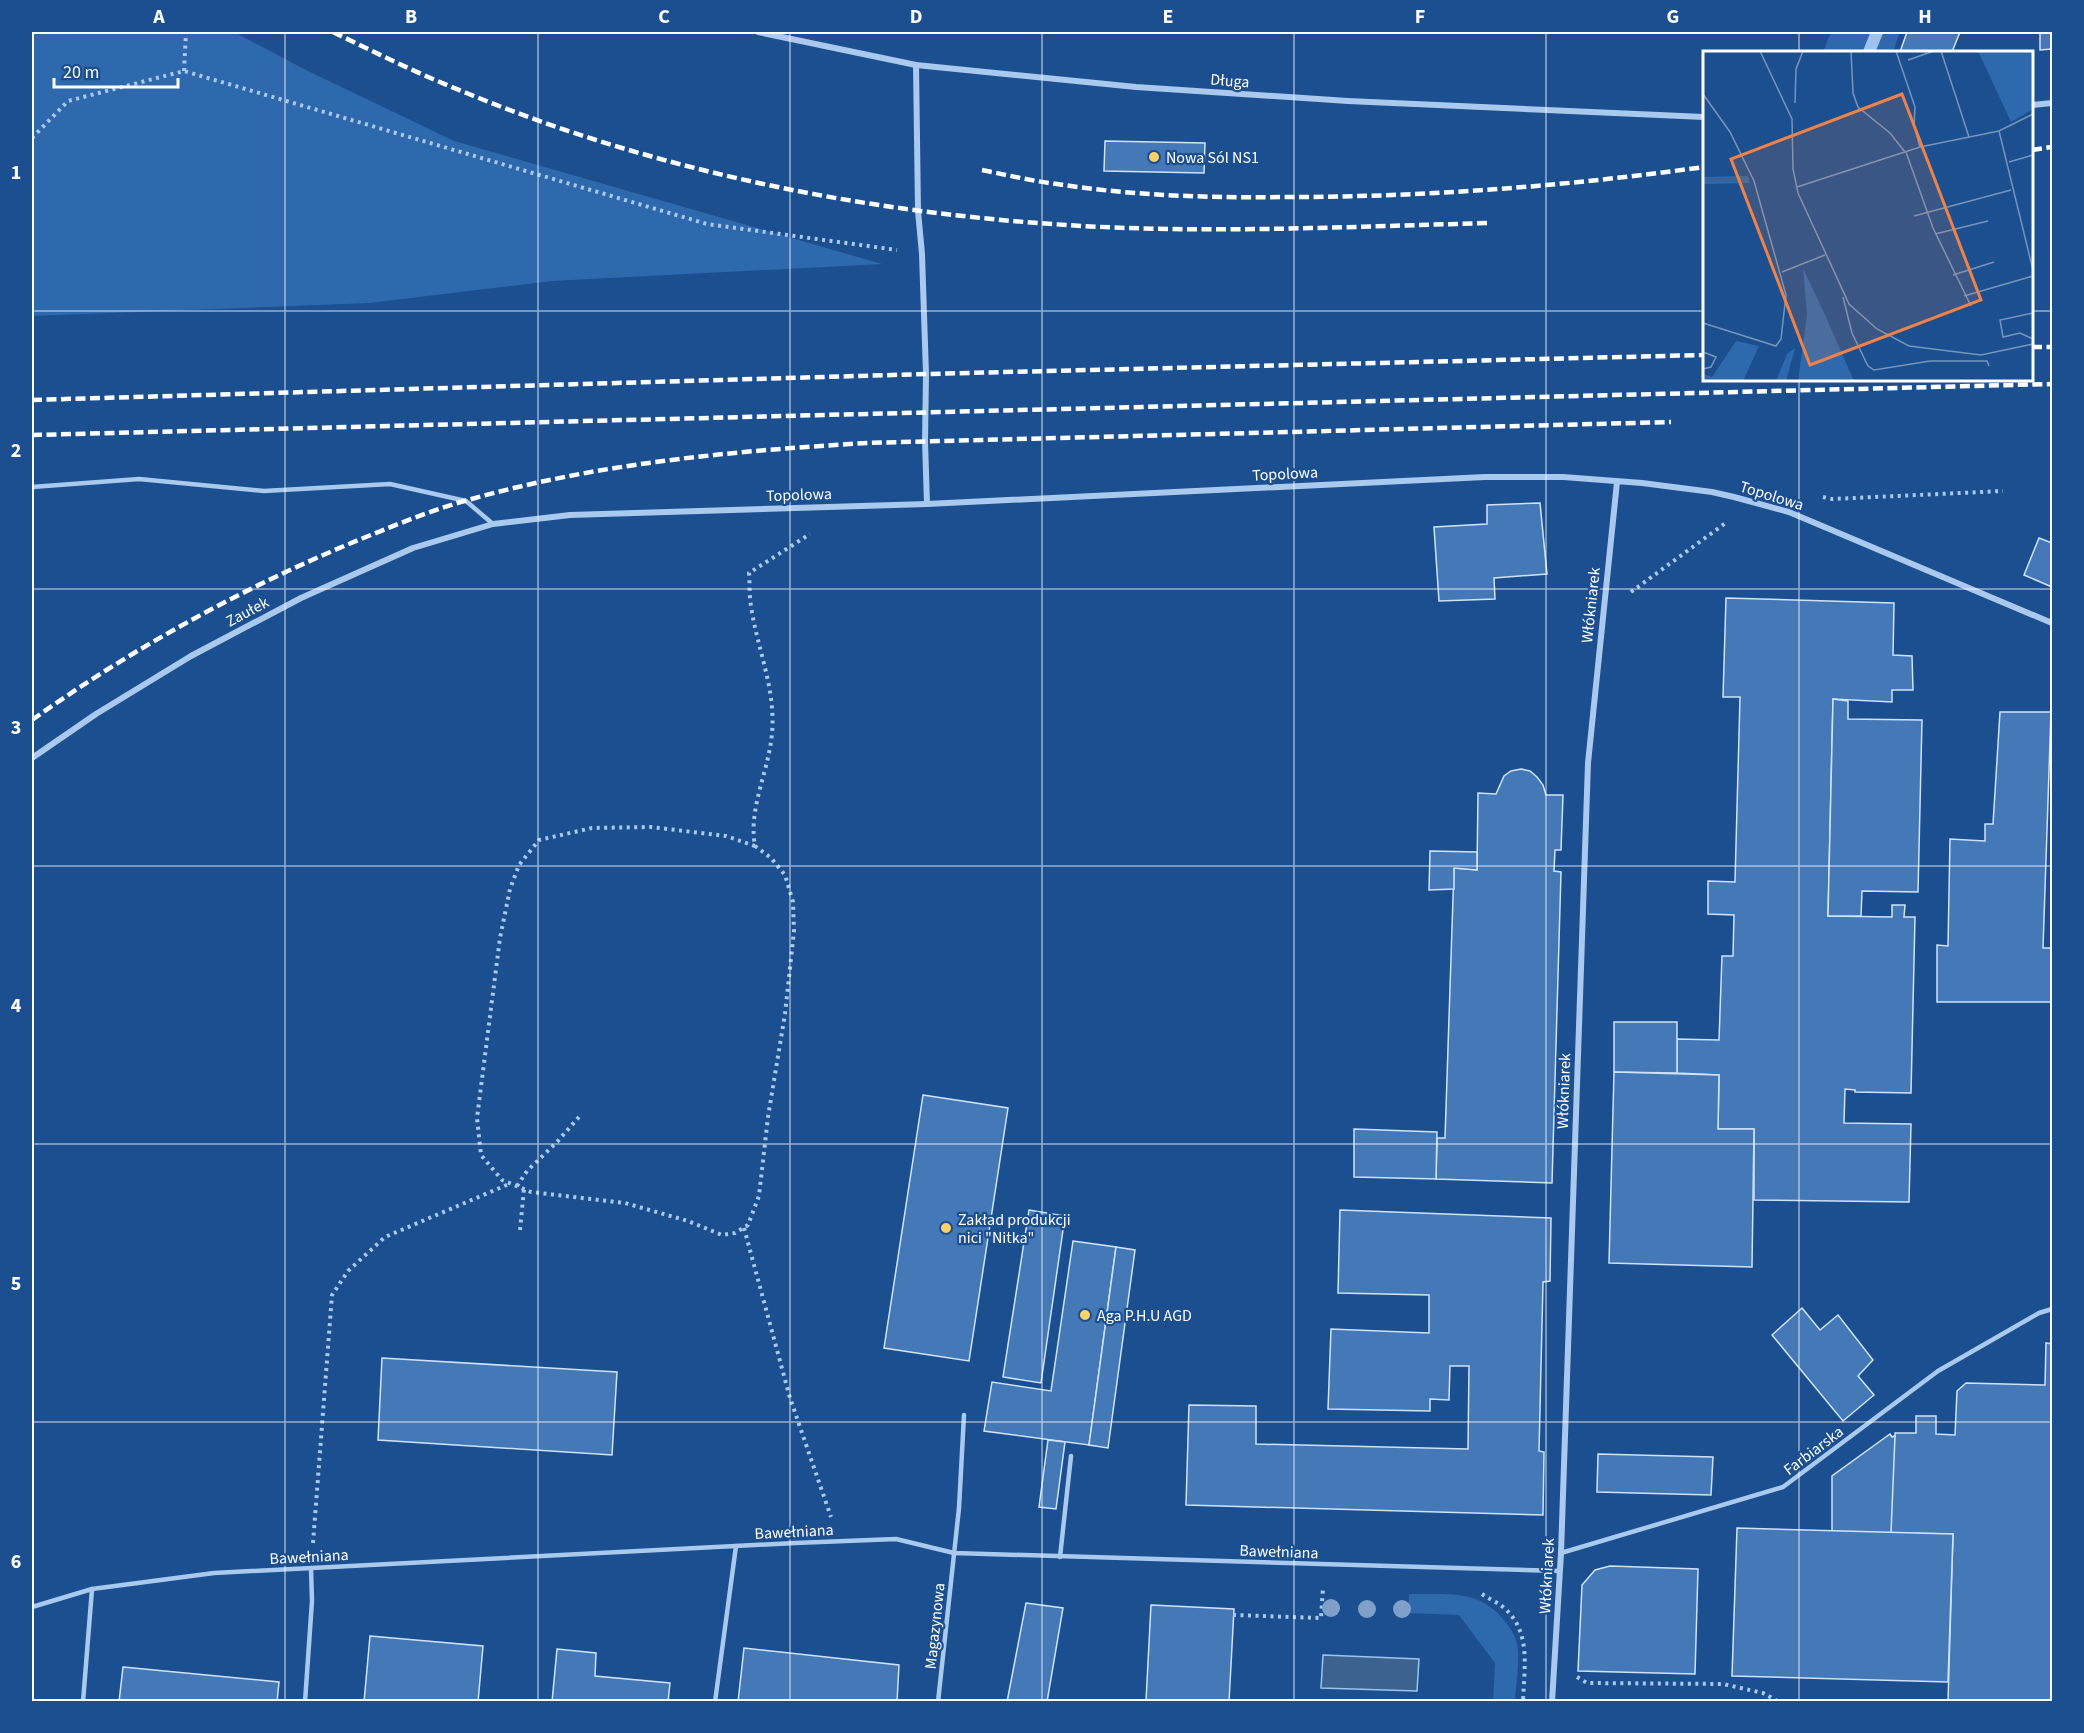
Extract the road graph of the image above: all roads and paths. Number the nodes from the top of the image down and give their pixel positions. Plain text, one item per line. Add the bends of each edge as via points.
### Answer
1 (186, 32) edge
2 (758, 32) edge
3 (916, 65) junction
4 (184, 71) junction
5 (2052, 103) edge
6 (2033, 105) edge
7 (1703, 117) edge
8 (32, 138) edge
9 (922, 254) junction
10 (1617, 482) junction
11 (32, 488) edge
12 (927, 504) junction
13 (494, 524) junction
14 (817, 530) dead end
15 (2052, 623) edge
16 (32, 758) edge
17 (755, 846) junction
18 (579, 1117) dead end
19 (510, 1183) junction
20 (517, 1186) junction
21 (524, 1189) junction
22 (744, 1228) junction
23 (520, 1230) dead end
24 (2052, 1310) edge
25 (964, 1415) dead end
26 (1071, 1456) dead end
27 (839, 1541) junction
28 (736, 1546) junction
29 (954, 1553) junction
30 (1561, 1553) junction
31 (1060, 1557) junction
32 (311, 1568) junction
33 (1560, 1570) junction
34 (1333, 1587) dead end
35 (92, 1589) junction
36 (1471, 1592) dead end
37 (32, 1607) edge
38 (1233, 1615) dead end
39 (1574, 1675) dead end
40 (83, 1701) edge
41 (305, 1701) edge
42 (715, 1701) edge
43 (938, 1701) edge
44 (1523, 1701) edge
45 (1552, 1701) edge
46 (1779, 1701) edge

1 - 4 path
2 - 3 street, Długa
3 - 7 street, Długa via 1136,87 1301,98
3 - 9 street
4 - 8 path via 68,102
4 - 9 path via 707,224
5 - 6 street
9 - 12 street
10 - 12 street, Topolowa via 1485,477
10 - 15 street, Topolowa via 1712,492 1789,512
10 - 30 street, Włókniarek via 1588,763
11 - 13 lane via 139,479 264,490 390,484 466,501
12 - 13 street, Topolowa via 570,515
13 - 16 street, Zaułek via 413,548 301,598 191,656
14 - 17 path via 750,573 751,605 770,690 772,733 756,810
17 - 19 path via 726,836 651,827 592,828 539,840 519,865 500,938 477,1118 482,1155 502,1180
17 - 22 path via 785,875 793,902 794,931 759,1196
18 - 20 path
19 - 20 path
19 - 32 path via 385,1237 348,1271 332,1294
20 - 21 path
21 - 22 path via 625,1203 722,1235
21 - 23 path
22 - 27 path via 790,1398
24 - 30 lane, Farbiarska via 2039,1313 1938,1371 1783,1487
25 - 29 lane, Magazynowa
26 - 31 lane
27 - 28 lane, Bawełniana
27 - 29 lane, Bawełniana via 896,1539
28 - 32 lane, Bawełniana
28 - 42 lane
29 - 31 lane, Bawełniana
29 - 43 lane, Magazynowa
30 - 33 street, Włókniarek
31 - 33 lane, Bawełniana
32 - 35 lane, Bawełniana via 214,1573
32 - 41 lane
33 - 45 street, Włókniarek
34 - 38 path via 1322,1587 1321,1618
35 - 37 lane, Bawełniana
35 - 40 lane
36 - 44 path via 1504,1608 1521,1630 1525,1651
39 - 46 path via 1587,1683 1723,1684

